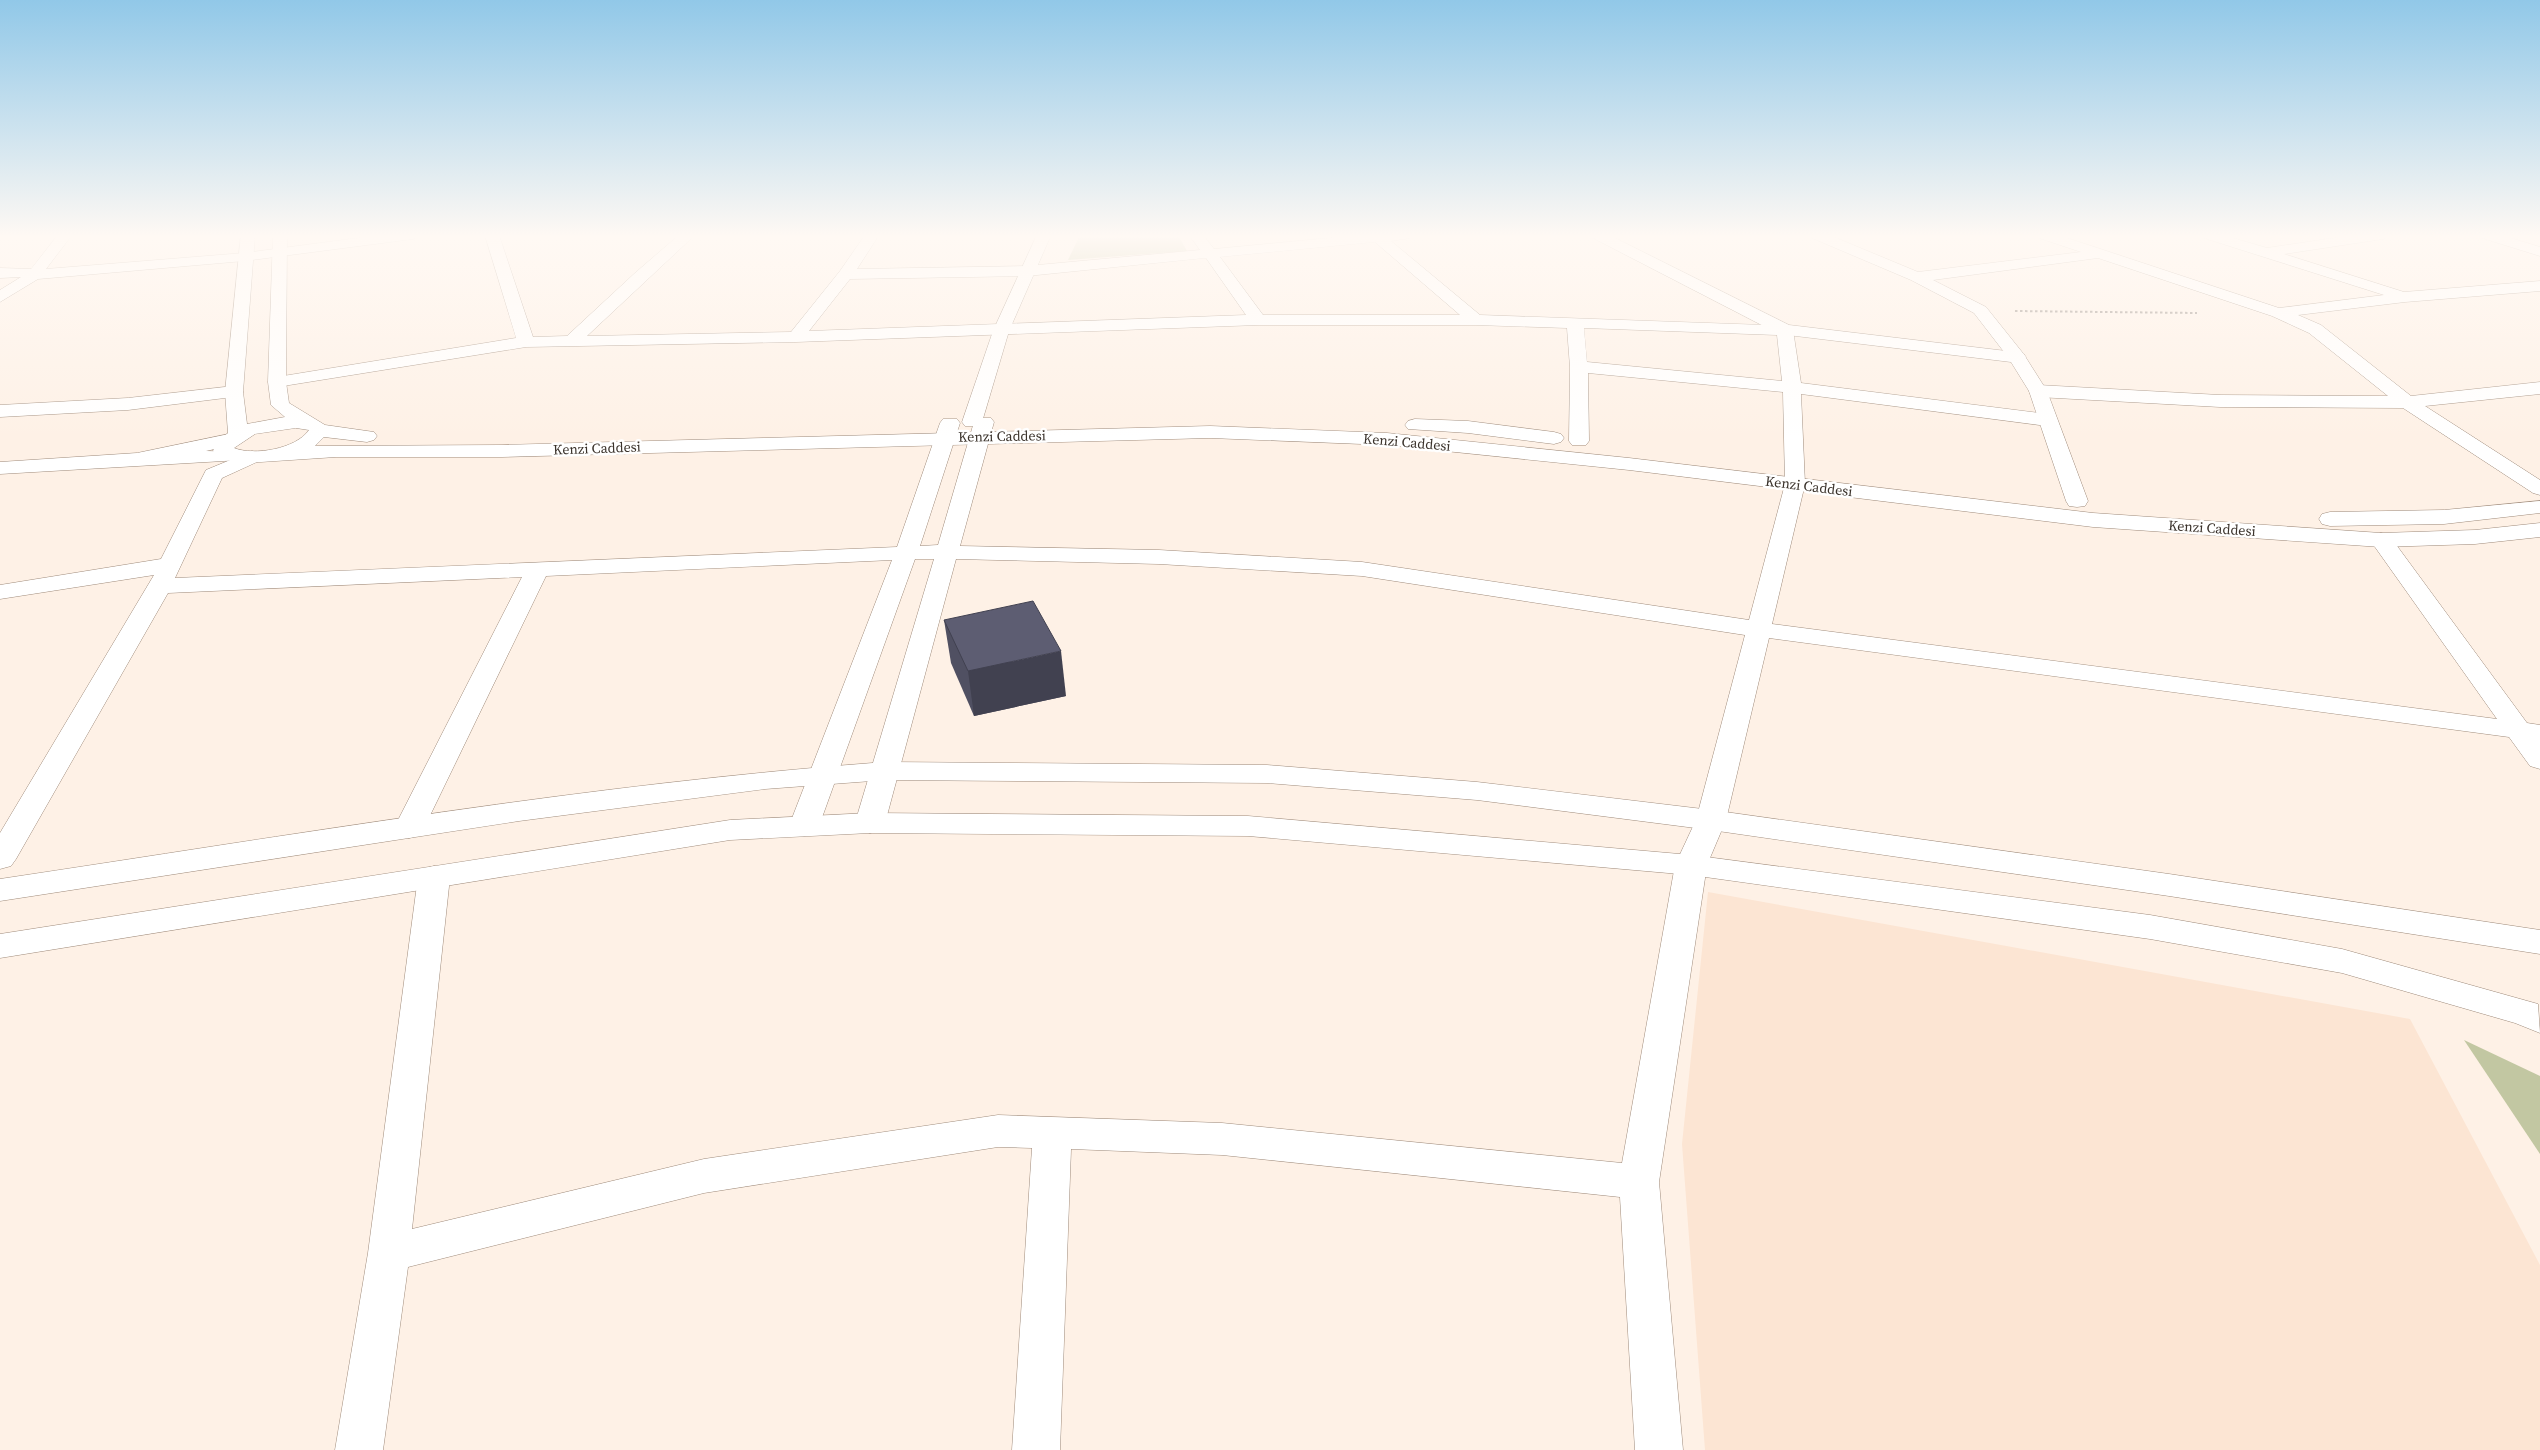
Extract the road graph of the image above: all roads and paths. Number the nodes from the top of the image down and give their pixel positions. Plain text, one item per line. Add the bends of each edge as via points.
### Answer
1 (242, 303) edge
2 (279, 303) edge
3 (514, 303) edge
4 (612, 303) edge
5 (823, 303) edge
6 (1013, 303) edge
7 (1245, 303) edge
8 (1455, 303) edge
9 (1730, 303) edge
10 (1966, 303) edge
11 (2247, 303) edge
12 (2360, 303) edge
13 (1980, 310) junction
14 (2202, 313) dead end
15 (2278, 313) junction
16 (1258, 320) junction
17 (1476, 320) junction
18 (1575, 322) junction
19 (1784, 330) junction
20 (1001, 331) junction
21 (796, 337) junction
22 (526, 342) junction
23 (571, 342) junction
24 (2017, 356) junction
25 (1579, 367) junction
26 (277, 382) junction
27 (1792, 387) junction
28 (2540, 388) edge
29 (234, 392) junction
30 (2038, 392) junction
31 (2407, 402) junction
32 (2, 412) edge
33 (2047, 420) junction
34 (314, 427) junction
35 (967, 428) junction
36 (1578, 441) junction
37 (244, 448) junction
38 (0, 468) edge
39 (1794, 475) junction
40 (2540, 489) edge
41 (2078, 501) junction
42 (2540, 507) edge
43 (2540, 530) edge
44 (2381, 540) junction
45 (906, 553) junction
46 (947, 553) junction
47 (538, 568) junction
48 (165, 576) junction
49 (0, 592) edge
50 (1757, 629) junction
51 (2529, 732) edge
52 (2540, 760) edge
53 (885, 771) junction
54 (822, 776) junction
55 (1711, 820) junction
56 (870, 823) junction
57 (804, 826) junction
58 (409, 828) junction
59 (0, 859) edge
60 (1691, 865) junction
61 (434, 877) junction
62 (0, 890) edge
63 (2540, 942) edge
64 (0, 946) edge
65 (2540, 1020) edge
66 (1052, 1133) junction
67 (1638, 1182) junction
68 (389, 1253) junction
69 (359, 1450) edge
70 (1036, 1450) edge
71 (1659, 1450) edge

1 - 29 street
2 - 26 street
3 - 22 street
4 - 23 street
5 - 21 street
6 - 20 street
7 - 16 street
8 - 17 street
9 - 19 street
10 - 13 street
11 - 15 street
12 - 15 street
13 - 14 path
13 - 24 street
15 - 31 street via 2315,329
16 - 17 street
16 - 20 street
17 - 18 street
18 - 19 street
18 - 25 street
19 - 24 street
19 - 27 street
20 - 21 street
20 - 35 street
21 - 23 street
22 - 23 street
22 - 26 street
24 - 30 street
25 - 27 street
25 - 36 street
26 - 34 street via 280,405
27 - 33 street
27 - 39 street
28 - 31 street
29 - 32 street via 128,404
29 - 37 street
30 - 31 street via 2220,401
30 - 33 street
31 - 40 street
33 - 41 street
34 - 35 street, Kenzi Caddesi via 352,436 543,438
34 - 37 street via 282,423
34 - 37 street via 317,435 305,444
35 - 36 street, Kenzi Caddesi via 1283,418 1468,428
35 - 37 street, Kenzi Caddesi via 502,450
35 - 39 street, Kenzi Caddesi via 1387,439
35 - 45 street
35 - 46 street
36 - 39 street, Kenzi Caddesi
37 - 38 street
37 - 48 street via 213,474
39 - 41 street, Kenzi Caddesi
39 - 44 street, Kenzi Caddesi via 2093,520
39 - 50 street
41 - 42 street, Kenzi Caddesi via 2359,520 2444,517
43 - 44 street, Kenzi Caddesi via 2474,537
44 - 51 street
45 - 46 street
45 - 47 street
45 - 54 street
46 - 50 street via 1159,556 1362,569
46 - 53 street
47 - 48 street
47 - 58 street
48 - 49 street
48 - 59 street
50 - 51 street
50 - 55 street
51 - 52 street
53 - 54 street
53 - 55 street via 1267,774 1477,791
53 - 56 street
54 - 57 street
54 - 58 street via 694,788
55 - 60 street
55 - 63 street
56 - 57 street
56 - 60 street via 1248,826
57 - 61 street via 730,830
58 - 62 street
60 - 65 street via 2150,927 2333,959 2526,1013
60 - 67 street
61 - 64 street
61 - 68 street
66 - 67 street via 1222,1139
66 - 68 street via 998,1131 704,1176
66 - 70 street
67 - 71 street
68 - 69 street

